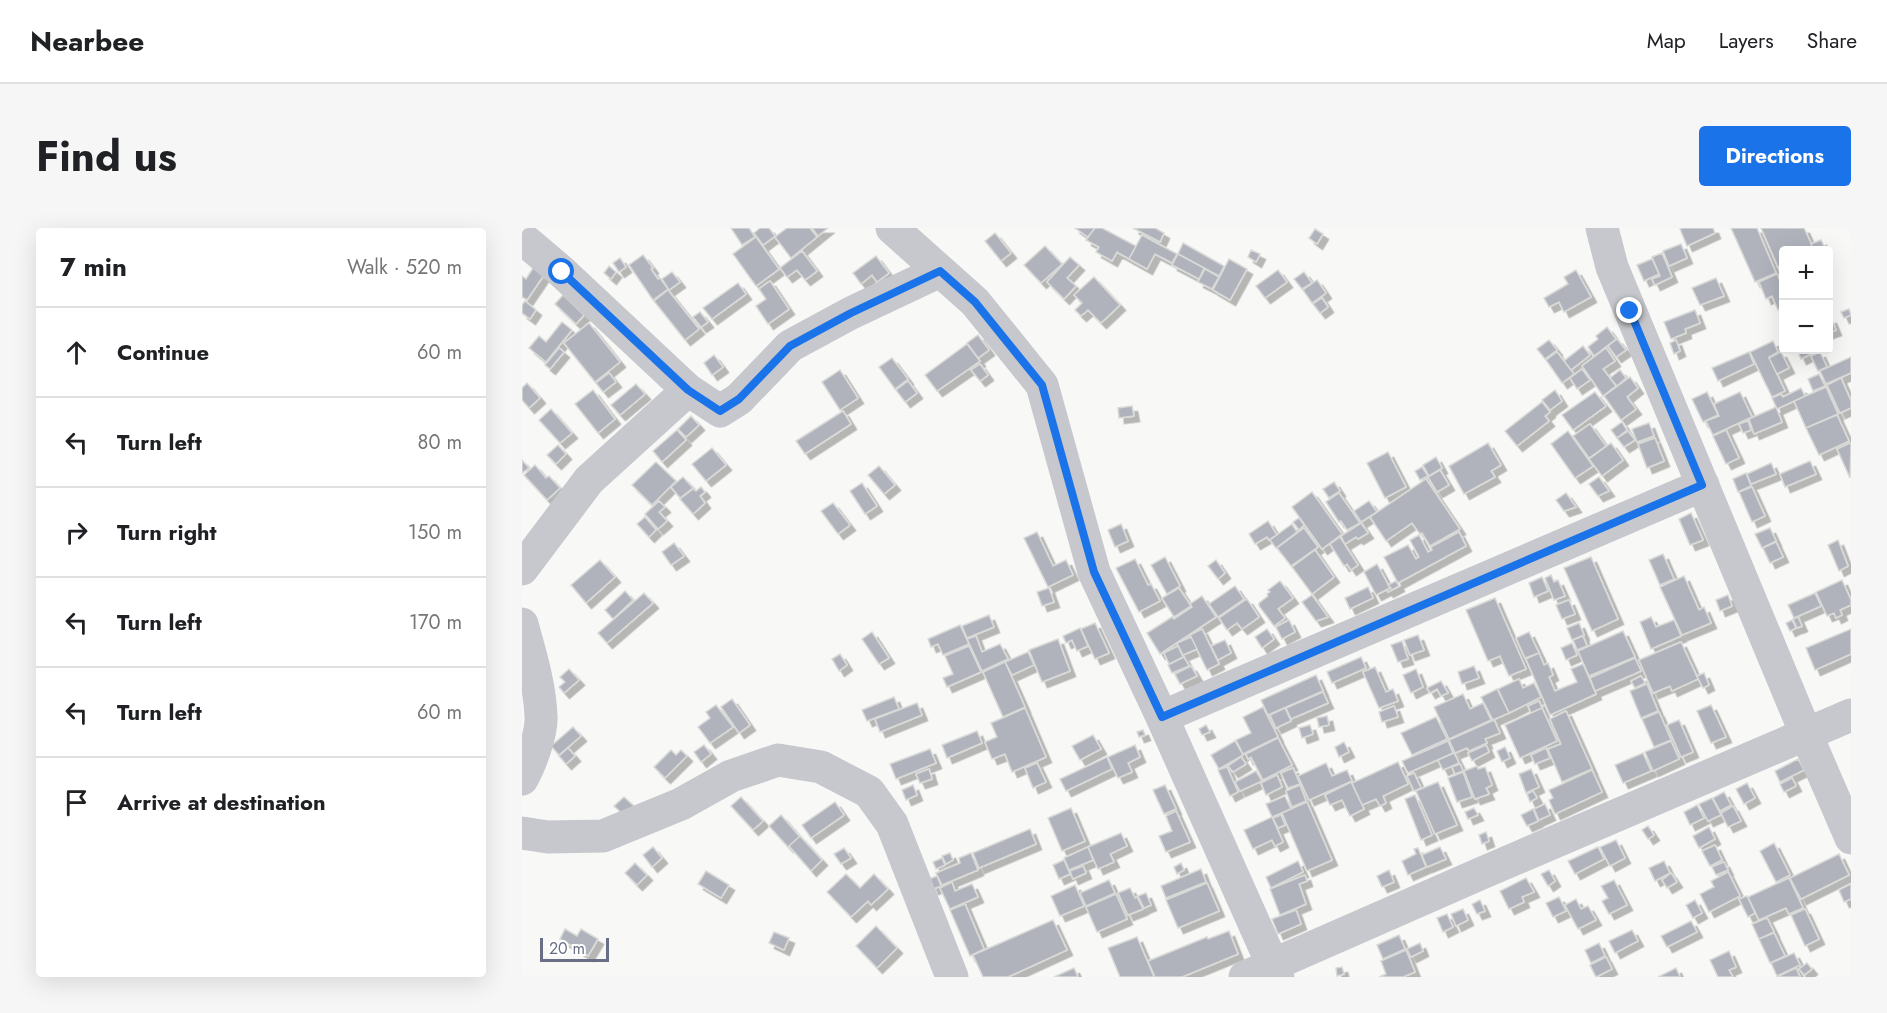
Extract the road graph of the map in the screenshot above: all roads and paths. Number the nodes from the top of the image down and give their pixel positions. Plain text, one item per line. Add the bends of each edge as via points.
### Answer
1 (892, 228) edge
2 (1602, 228) edge
3 (522, 238) edge
4 (940, 271) junction
5 (688, 390) junction
6 (1702, 485) junction
7 (522, 569) edge
8 (522, 624) edge
9 (1851, 715) edge
10 (1162, 717) junction
11 (1806, 734) junction
12 (522, 779) edge
13 (522, 833) edge
14 (1851, 838) edge
15 (1265, 973) edge
16 (952, 977) edge

1 - 4 street
2 - 6 street via 1612,267
3 - 5 street
4 - 5 street via 790,346 739,399 720,411
4 - 10 street via 975,302 1042,385 1094,572
5 - 7 street via 589,480
6 - 10 street
6 - 11 street
8 - 12 street via 536,674 542,719 531,764
9 - 11 street
10 - 15 street
11 - 14 street
11 - 15 street
13 - 16 street via 548,837 603,836 681,804 731,776 778,760 821,767 869,792 892,824

